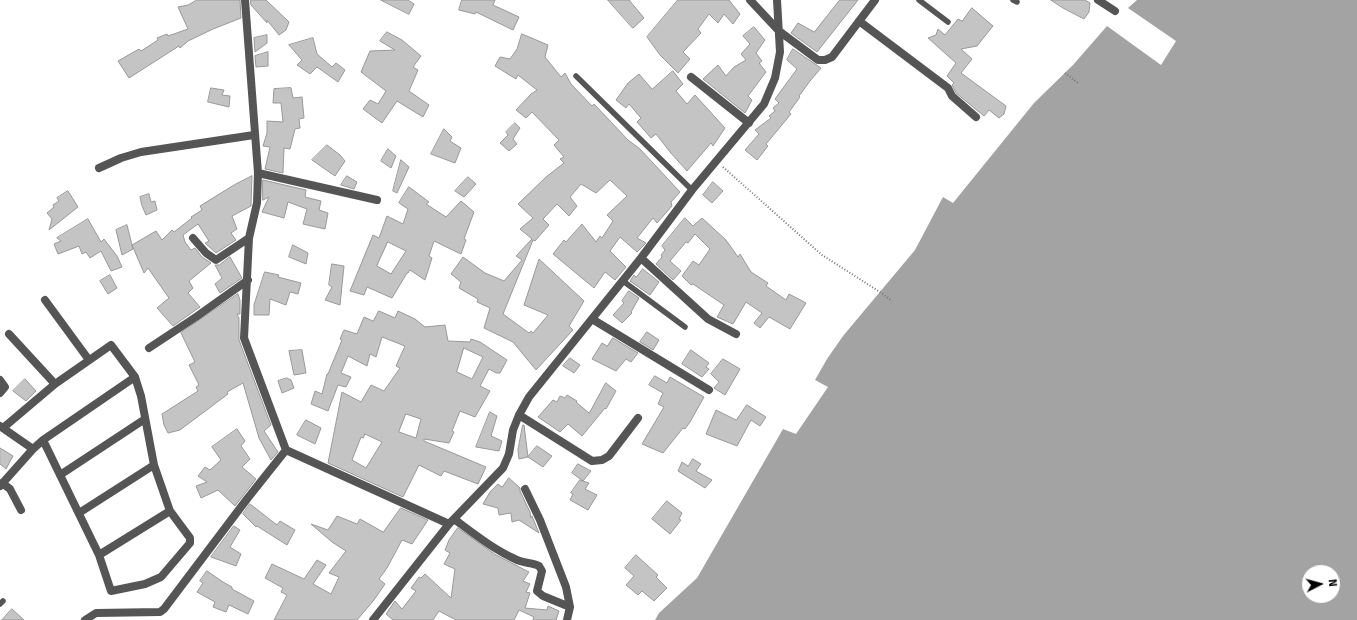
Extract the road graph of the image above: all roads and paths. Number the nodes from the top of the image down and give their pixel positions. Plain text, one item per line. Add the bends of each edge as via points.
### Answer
1 (245, 0) edge
2 (750, 0) edge
3 (777, 0) edge
4 (875, 0) edge
5 (919, 0) edge
6 (1098, 0) edge
7 (1116, 10) dead end
8 (859, 21) junction
9 (948, 22) dead end
10 (779, 31) junction
11 (1065, 73) dead end
12 (576, 76) dead end
13 (691, 77) dead end
14 (1078, 83) dead end
15 (976, 117) dead end
16 (749, 123) junction
17 (254, 135) junction
18 (716, 162) junction
19 (99, 168) dead end
20 (258, 173) junction
21 (692, 190) junction
22 (377, 200) dead end
23 (193, 238) dead end
24 (249, 238) junction
25 (641, 258) junction
26 (248, 280) junction
27 (623, 281) junction
28 (45, 300) dead end
29 (892, 301) dead end
30 (592, 319) junction
31 (685, 327) dead end
32 (10, 334) dead end
33 (736, 334) dead end
34 (149, 348) dead end
35 (89, 360) junction
36 (135, 377) junction
37 (0, 380) edge
38 (55, 384) junction
39 (710, 390) dead end
40 (0, 393) edge
41 (519, 415) junction
42 (638, 418) dead end
43 (145, 419) junction
44 (1, 427) edge
45 (43, 440) junction
46 (33, 449) junction
47 (286, 450) junction
48 (154, 465) junction
49 (60, 475) junction
50 (1, 485) edge
51 (525, 489) dead end
52 (22, 510) dead end
53 (170, 511) junction
54 (79, 513) junction
55 (451, 522) junction
56 (99, 556) junction
57 (570, 607) junction
58 (85, 620) edge
59 (373, 620) edge
60 (567, 620) edge

1 - 17 street
2 - 10 street
3 - 10 street
4 - 8 street
5 - 9 lane
6 - 7 street
8 - 10 street via 832,57 825,60 818,60
8 - 15 street via 948,88 952,96
10 - 16 street via 780,52 776,78 764,104
11 - 14 path
12 - 21 lane
13 - 16 street
16 - 18 street
17 - 19 street via 141,152
17 - 20 street
18 - 21 street
18 - 29 path via 822,255
20 - 22 street
20 - 24 street via 257,203
21 - 25 street
23 - 24 street via 216,260
24 - 26 street
25 - 27 street
25 - 33 street via 708,319
26 - 34 street
26 - 47 street via 244,338
27 - 30 street
27 - 31 lane
28 - 35 street
30 - 39 street
30 - 41 street via 529,397
32 - 38 street
35 - 36 street via 111,346
35 - 38 street
36 - 43 street
36 - 45 street
37 - 40 street via 5,387
38 - 44 street
41 - 42 street via 592,461 609,456
41 - 55 street via 503,468
43 - 48 street
43 - 49 street
44 - 46 street
45 - 46 street
45 - 49 street
46 - 50 street
47 - 55 street
47 - 58 street via 164,609 160,612 96,613
48 - 53 street
48 - 54 street
49 - 54 street
50 - 52 street via 10,489
51 - 57 street via 566,586
53 - 56 street
53 - 56 street via 190,542 161,577 145,584 111,590
54 - 56 street
55 - 57 street via 508,556 539,566 542,571 537,591
55 - 59 street
57 - 60 street

